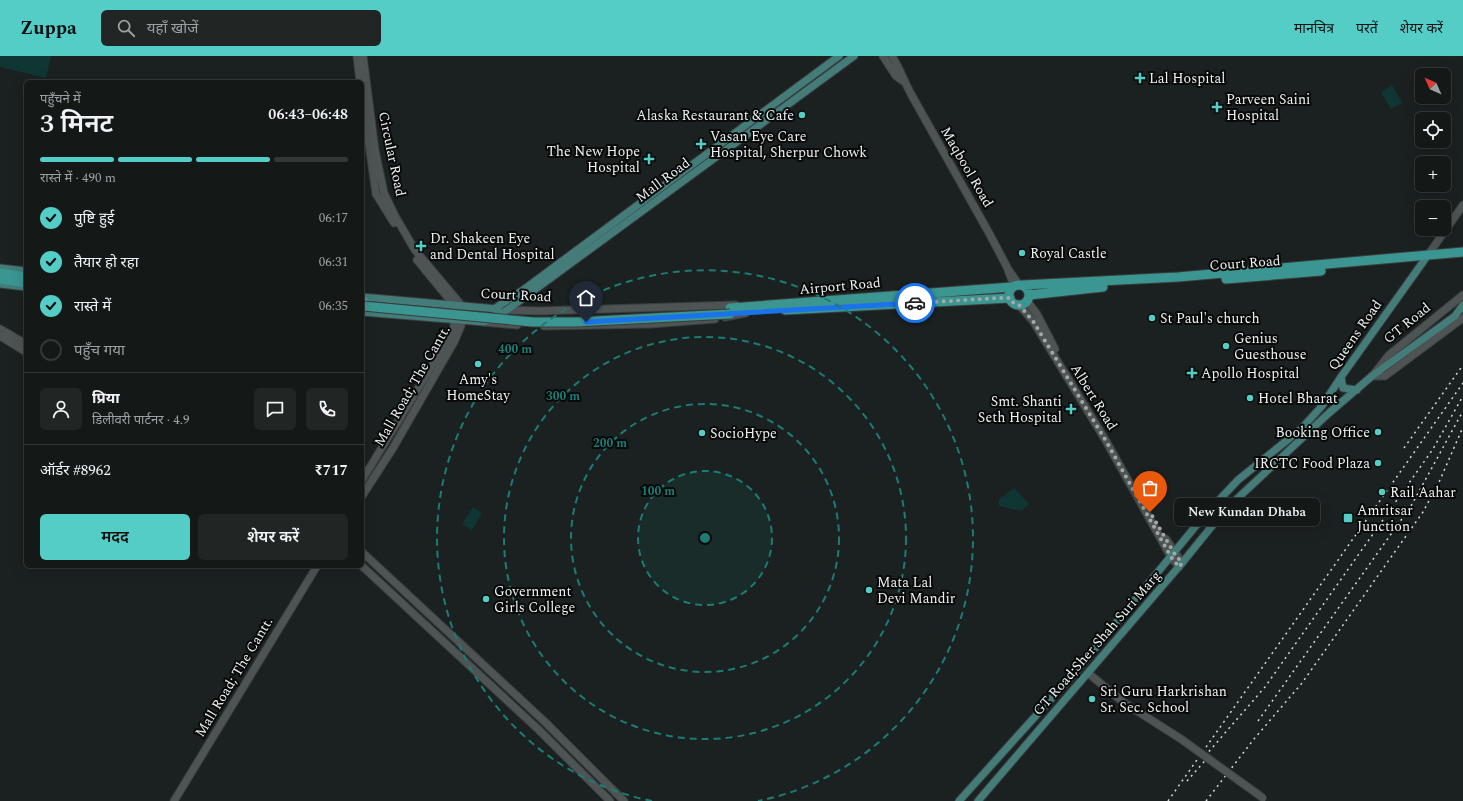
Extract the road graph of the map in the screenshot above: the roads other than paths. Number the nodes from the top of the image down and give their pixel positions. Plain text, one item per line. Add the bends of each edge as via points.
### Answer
1 (357, 56) edge
2 (363, 56) edge
3 (839, 56) edge
4 (854, 56) edge
5 (883, 56) edge
6 (892, 56) edge
7 (360, 80) edge
8 (904, 81) junction
9 (364, 109) edge
10 (1463, 205) edge
11 (1463, 253) edge
12 (1426, 258) junction
13 (0, 268) edge
14 (24, 271) edge
15 (0, 273) edge
16 (24, 277) edge
17 (0, 279) edge
18 (24, 283) edge
19 (0, 284) edge
20 (1017, 286) junction
21 (24, 287) edge
22 (1463, 295) edge
23 (1010, 298) junction
24 (1025, 300) junction
25 (364, 302) edge
26 (364, 302) edge
27 (454, 305) junction
28 (1463, 305) edge
29 (462, 306) junction
30 (766, 307) junction
31 (494, 309) junction
32 (506, 310) junction
33 (730, 311) junction
34 (364, 312) edge
35 (1463, 312) edge
36 (746, 313) junction
37 (1455, 316) junction
38 (1463, 318) edge
39 (458, 320) junction
40 (484, 322) junction
41 (0, 328) edge
42 (0, 336) edge
43 (24, 343) edge
44 (24, 351) edge
45 (1372, 376) junction
46 (1341, 377) junction
47 (1357, 390) junction
48 (1322, 406) junction
49 (1329, 413) junction
50 (1301, 428) joint
51 (364, 477) edge
52 (364, 493) edge
53 (364, 554) edge
54 (1173, 555) junction
55 (1181, 565) junction
56 (316, 568) edge
57 (364, 568) edge
58 (1088, 673) junction
59 (1262, 800) edge
60 (174, 801) edge
61 (610, 801) edge
62 (624, 801) edge
63 (959, 801) edge
64 (978, 801) edge

1 - 7 main road
2 - 29 main road, Circular Road via 375,150 384,193 415,250
3 - 31 main road, Mall Road
4 - 32 main road, Mall Road
5 - 8 main road, Maqbool Road via 896,76
6 - 8 main road, Maqbool Road via 902,71
8 - 20 main road, Maqbool Road
9 - 27 main road, Circular Road via 376,194 418,262
10 - 12 main road
11 - 12 highway
12 - 20 highway, Court Road via 1178,277
12 - 24 highway, Court Road via 1300,273 1050,292
12 - 46 main road, Queens Road
13 - 14 main road
15 - 16 highway
17 - 18 highway
19 - 21 main road
20 - 23 highway via 1010,291
20 - 24 highway via 1029,291
20 - 30 highway, Airport Road
22 - 45 main road, GT Road via 1389,355
23 - 24 highway via 1012,302
23 - 36 highway
24 - 54 main road, Albert Road via 1037,314 1074,384 1108,436
25 - 27 main road, Court Road
26 - 33 highway, bridge via 533,322 575,322
27 - 29 main road, Court Road
27 - 39 main road, Mall Road; The Cantt.
28 - 37 main road
29 - 31 main road, Court Road
29 - 39 main road, Mall Road; The Cantt.
30 - 32 main road, Court Road via 725,304 562,311
30 - 33 highway, Airport Road
31 - 32 main road, Court Road
32 - 40 main road, Mall Road
33 - 36 highway
34 - 39 main road, Court Road
35 - 37 main road
36 - 40 main road, Court Road via 719,319 569,327
37 - 45 main road, GT Road;Sher Shah Suri Marg
38 - 45 main road via 1385,376
39 - 40 main road, Court Road
39 - 51 main road, Mall Road; The Cantt.
39 - 52 main road, Mall Road; The Cantt. via 459,334
41 - 43 main road
42 - 44 main road
45 - 47 main road, GT Road;Sher Shah Suri Marg
46 - 47 main road via 1343,388
46 - 48 main road, Queens Road
47 - 49 main road, GT Road;Sher Shah Suri Marg
48 - 49 main road
48 - 50 main road, Queens Road
49 - 55 main road, GT Road;Sher Shah Suri Marg via 1224,510
50 - 54 main road, GT Road;Sher Shah Suri Marg via 1238,480 1204,516
53 - 62 main road via 545,722
54 - 55 main road, Albert Road
54 - 63 main road, GT Road;Sher Shah Suri Marg via 1078,669
55 - 58 main road, GT Road;Sher Shah Suri Marg
56 - 60 main road, Mall Road; The Cantt.
57 - 61 main road via 539,730
58 - 59 main road via 1124,702
58 - 64 main road, GT Road;Sher Shah Suri Marg

